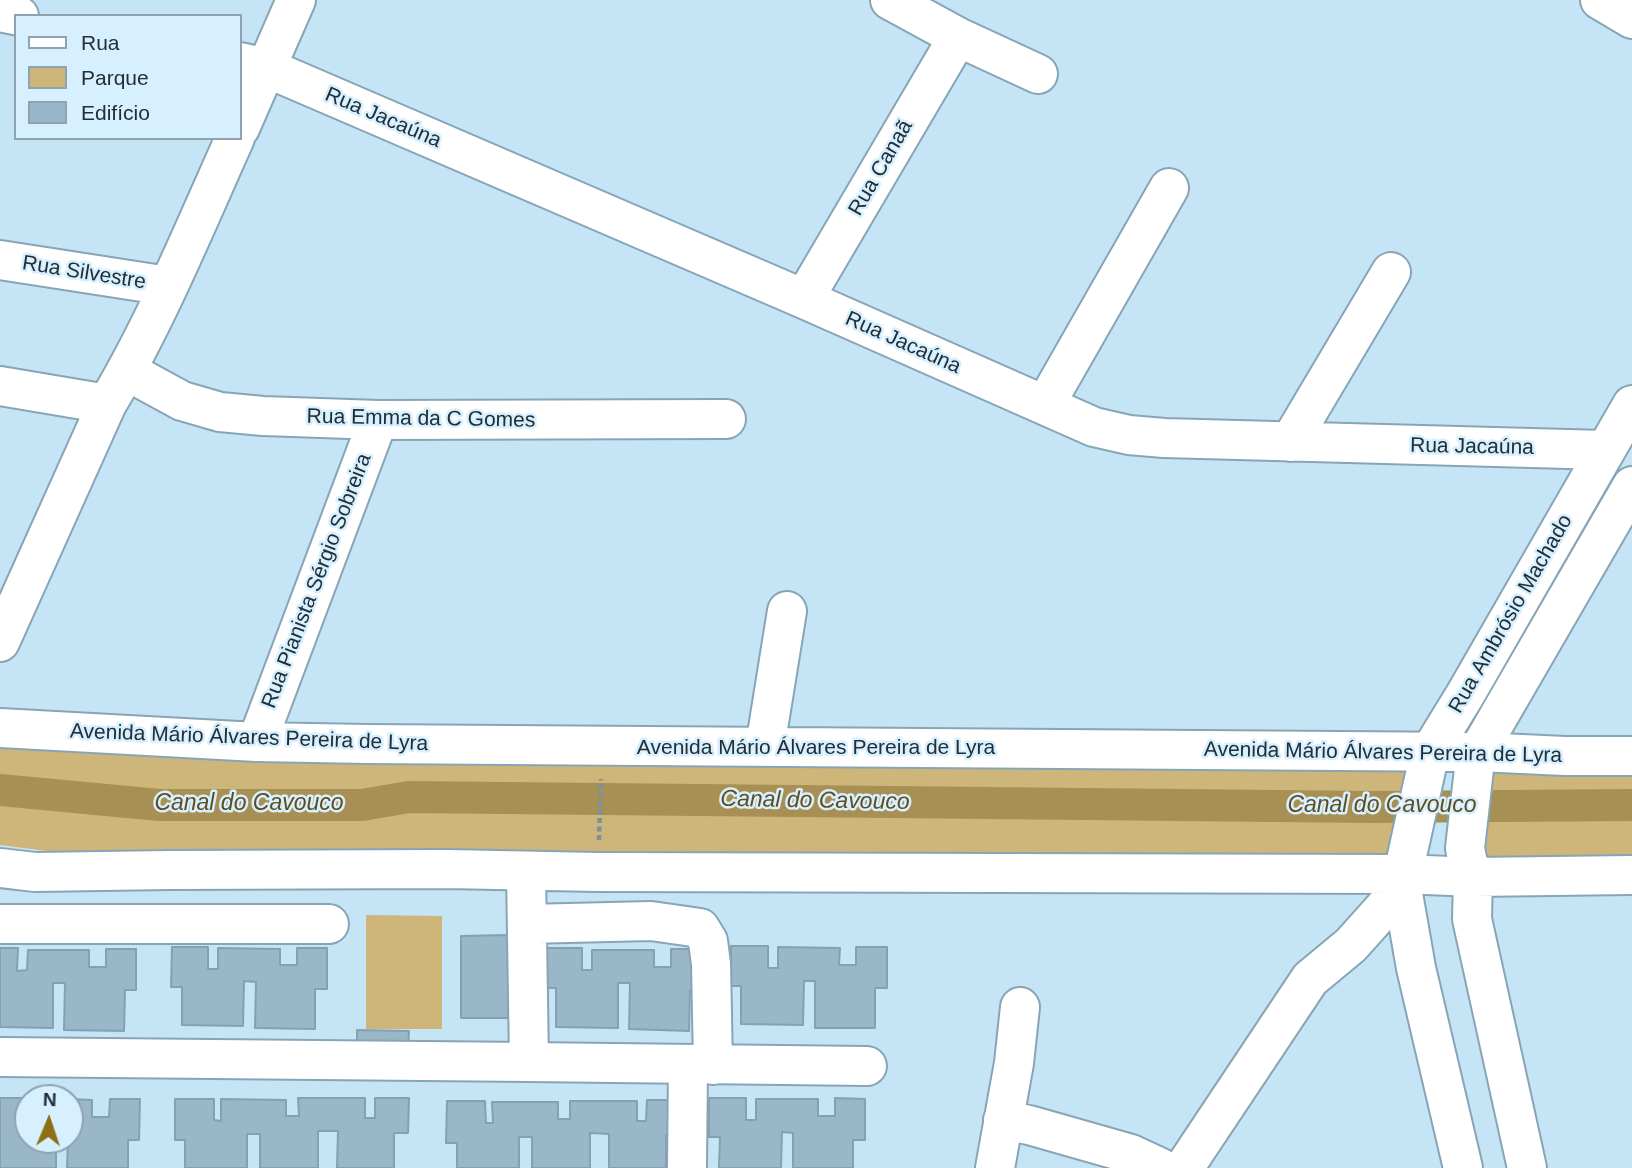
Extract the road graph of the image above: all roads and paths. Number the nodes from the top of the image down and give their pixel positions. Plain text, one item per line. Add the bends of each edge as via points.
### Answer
1 (296, 0) edge
2 (890, 0) edge
3 (1600, 0) edge
4 (1632, 19) edge
5 (958, 37) junction
6 (253, 65) edge
7 (1038, 74) dead end
8 (242, 118) edge
9 (234, 140) edge
10 (1169, 188) dead end
11 (0, 260) edge
12 (1391, 272) dead end
13 (168, 286) junction
14 (804, 299) junction
15 (127, 371) junction
16 (0, 386) edge
17 (107, 404) junction
18 (1045, 405) junction
19 (1632, 405) edge
20 (726, 419) dead end
21 (378, 421) junction
22 (1290, 442) junction
23 (1605, 450) junction
24 (1632, 486) edge
25 (787, 611) dead end
26 (0, 642) edge
27 (0, 728) edge
28 (257, 742) junction
29 (765, 747) junction
30 (1430, 755) junction
31 (1476, 756) junction
32 (1632, 756) edge
33 (601, 781) dead end
34 (599, 816) dead end
35 (1469, 862) junction
36 (0, 868) edge
37 (1404, 871) junction
38 (526, 872) junction
39 (1632, 875) edge
40 (527, 923) junction
41 (0, 924) edge
42 (329, 924) dead end
43 (1020, 1007) dead end
44 (0, 1058) edge
45 (529, 1062) junction
46 (701, 1064) junction
47 (867, 1066) dead end
48 (1003, 1120) junction
49 (687, 1168) edge
50 (995, 1168) edge
51 (1161, 1168) edge
52 (1184, 1168) edge
53 (1463, 1168) edge
54 (1527, 1168) edge

1 - 6 street
2 - 5 street
3 - 4 street
5 - 7 street
5 - 14 street, Rua Canaã
6 - 8 street
6 - 14 street, Rua Jacaúna
9 - 13 street
10 - 18 street
11 - 13 street, Rua Silvestre
12 - 22 street
13 - 15 street
14 - 18 street, Rua Jacaúna
15 - 17 street
15 - 21 street, Rua Emma da C Gomes via 182,401 220,412
16 - 17 street
17 - 26 street
18 - 22 street, Rua Jacaúna via 1094,427 1129,435
19 - 23 street, Rua Ambrósio Machado
20 - 21 street, Rua Emma da C Gomes
21 - 28 street, Rua Pianista Sérgio Sobreira
22 - 23 street, Rua Jacaúna
23 - 30 street, Rua Ambrósio Machado
24 - 31 street, Rua Ambrósio Machado
25 - 29 street
27 - 28 street, Avenida Mário Álvares Pereira de Lyra
28 - 29 street, Avenida Mário Álvares Pereira de Lyra
29 - 30 street, Avenida Mário Álvares Pereira de Lyra
30 - 31 street, Avenida Mário Álvares Pereira de Lyra
30 - 37 street, Rua Ambrósio Machado
31 - 32 street, Avenida Mário Álvares Pereira de Lyra
31 - 35 street, Rua Ambrósio Machado
33 - 34 path
35 - 37 street
35 - 39 street
35 - 54 street, Rua Ambrósio Machado via 1472,919
36 - 38 street via 35,872
37 - 38 street
37 - 52 street, Rua Ambrósio Machado via 1351,945 1310,979
37 - 53 street via 1416,968
38 - 40 street
40 - 45 street
40 - 46 street via 651,921 700,928 708,941 710,964
41 - 42 street
43 - 48 street
44 - 45 street
45 - 46 street
46 - 47 street
46 - 49 street
48 - 50 street
48 - 51 street via 1131,1154

